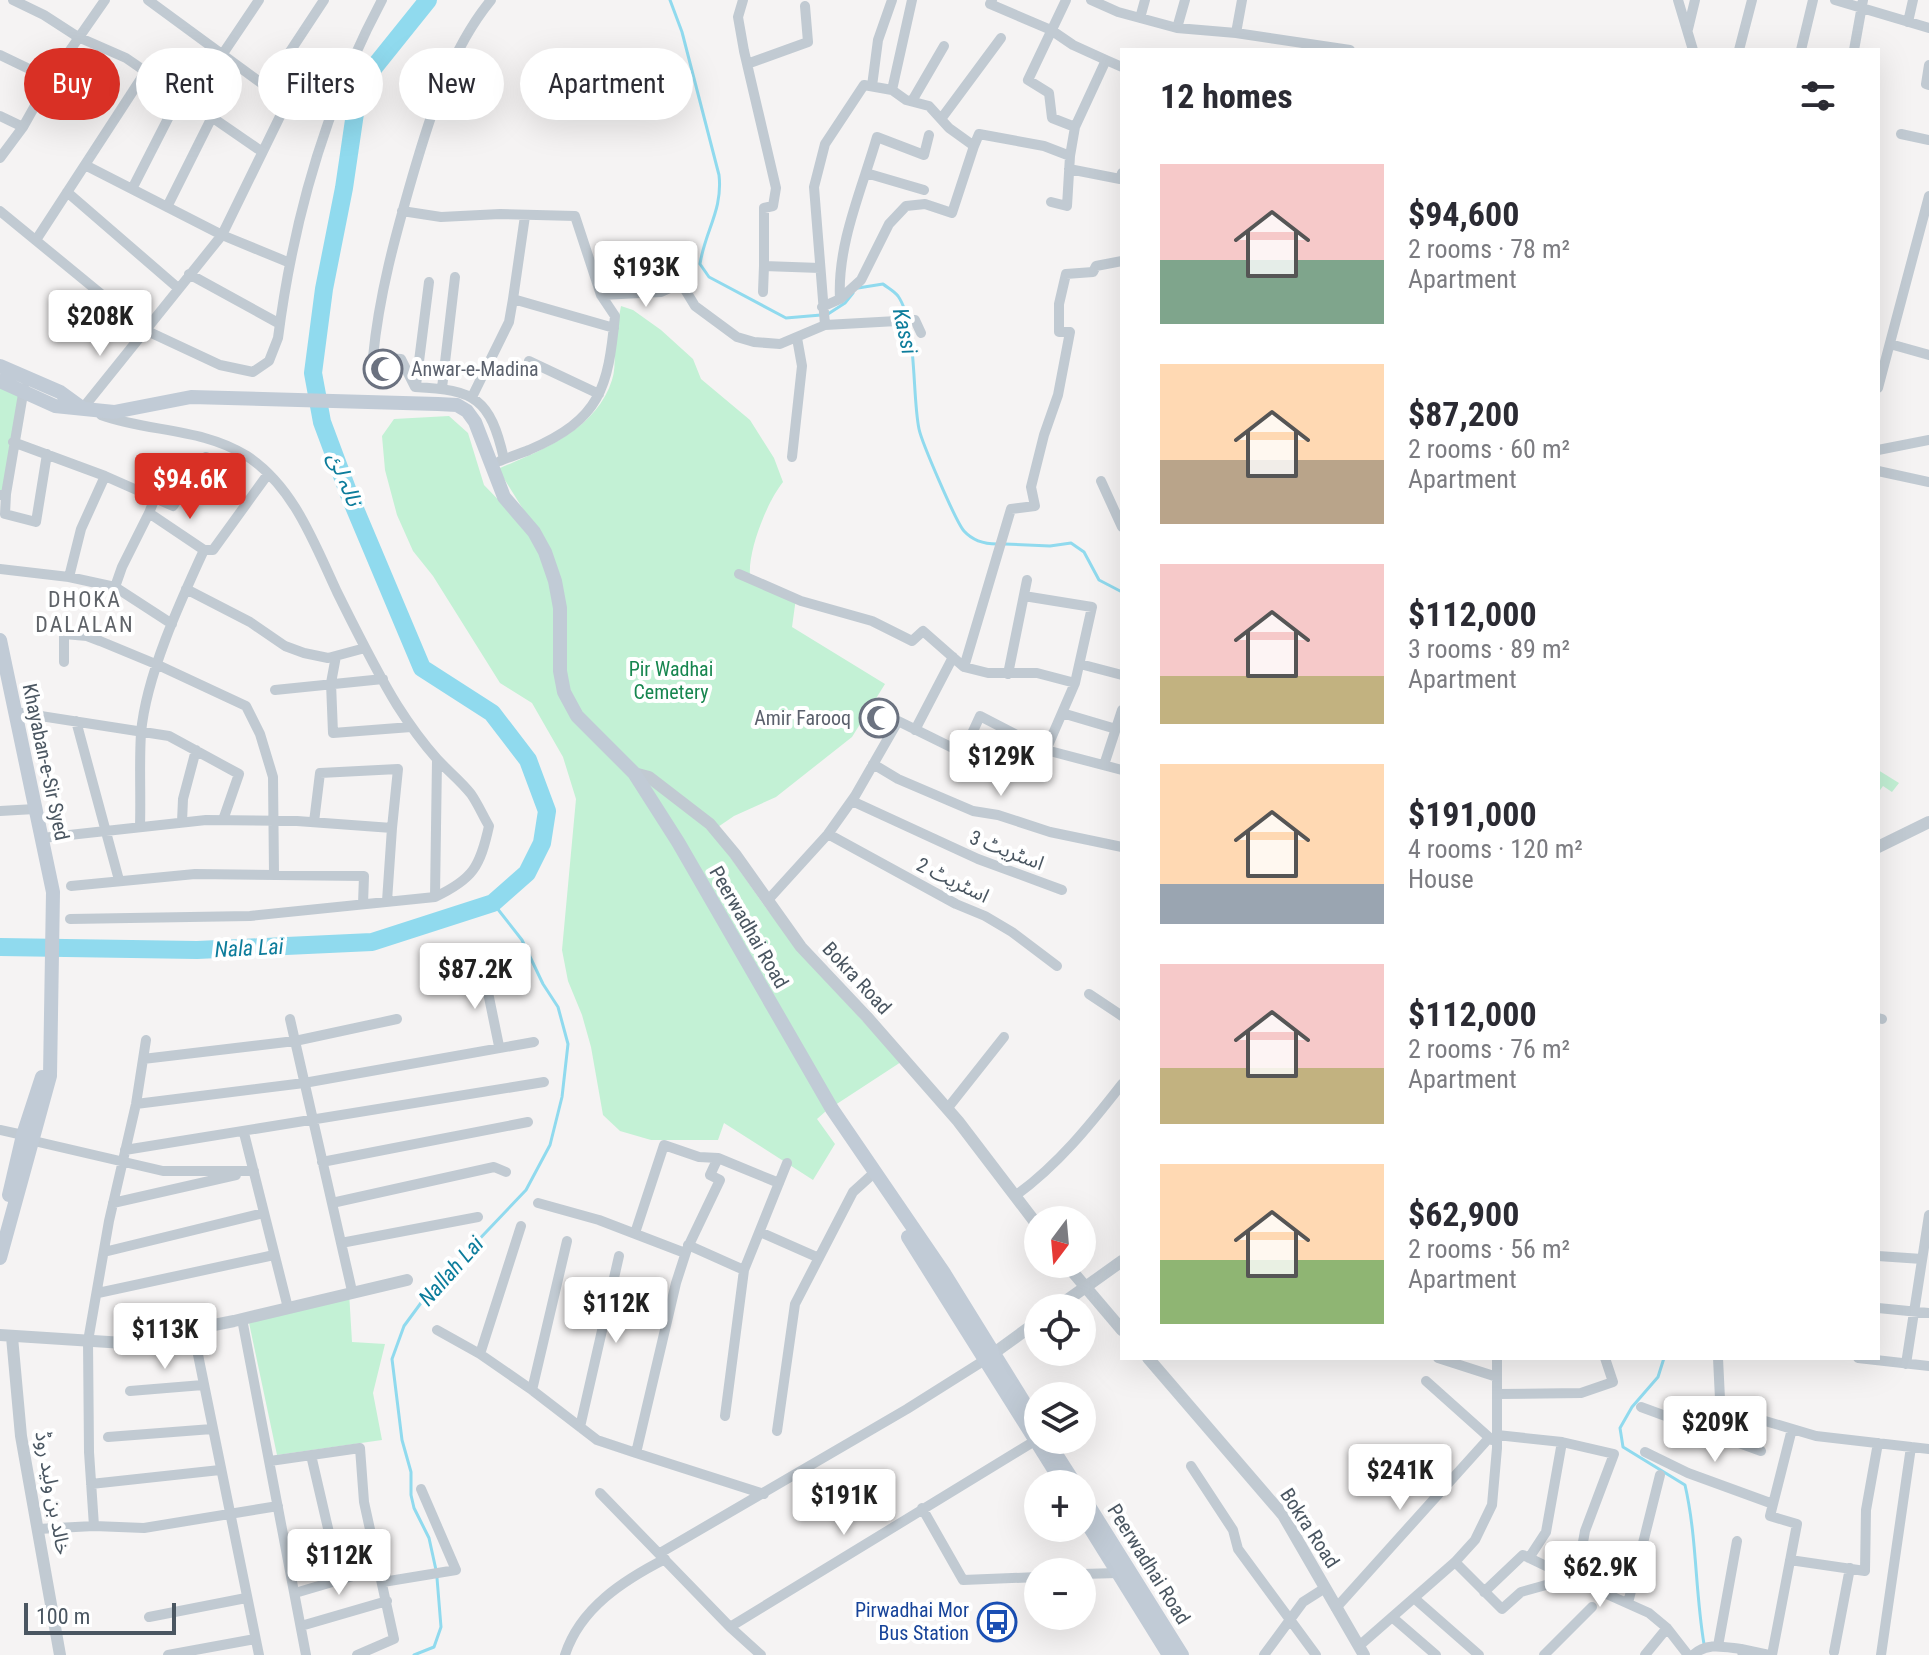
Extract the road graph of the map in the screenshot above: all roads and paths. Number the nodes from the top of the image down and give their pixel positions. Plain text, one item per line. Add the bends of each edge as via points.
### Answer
1 (13, 0) edge
2 (105, 0) edge
3 (148, 0) edge
4 (172, 0) edge
5 (259, 0) edge
6 (324, 0) edge
7 (382, 0) edge
8 (491, 0) edge
9 (743, 0) edge
10 (892, 0) edge
11 (912, 0) edge
12 (992, 0) edge
13 (1066, 0) edge
14 (1091, 0) edge
15 (1145, 0) edge
16 (1185, 0) edge
17 (1242, 0) edge
18 (1678, 0) edge
19 (1695, 0) edge
20 (1752, 0) edge
21 (1813, 0) edge
22 (1835, 0) edge
23 (1913, 0) edge
24 (1862, 4) edge
25 (805, 6) dead end
26 (163, 11) junction
27 (1140, 18) junction
28 (1908, 22) junction
29 (1177, 28) junction
30 (1929, 28) edge
31 (1051, 30) junction
32 (1688, 32) junction
33 (1236, 33) junction
34 (78, 37) junction
35 (1001, 38) dead end
36 (944, 46) dead end
37 (71, 48) edge
38 (213, 48) edge
39 (227, 48) edge
40 (292, 48) edge
41 (1337, 48) edge
42 (1692, 48) edge
43 (1740, 48) edge
44 (1801, 48) edge
45 (1854, 48) edge
46 (0, 55) edge
47 (1106, 60) junction
48 (136, 64) edge
49 (747, 64) junction
50 (1929, 65) edge
51 (1120, 66) edge
52 (24, 67) edge
53 (1929, 85) edge
54 (136, 86) edge
55 (872, 86) junction
56 (892, 90) junction
57 (912, 101) junction
58 (0, 116) edge
59 (941, 119) junction
60 (27, 120) edge
61 (167, 120) edge
62 (210, 120) edge
63 (216, 120) edge
64 (277, 120) edge
65 (23, 127) junction
66 (1075, 127) junction
67 (1901, 134) dead end
68 (929, 135) dead end
69 (1929, 140) edge
70 (974, 146) junction
71 (261, 151) junction
72 (1070, 156) junction
73 (0, 158) edge
74 (85, 165) junction
75 (1069, 169) junction
76 (866, 173) junction
77 (1120, 177) edge
78 (132, 189) junction
79 (924, 190) dead end
80 (67, 192) junction
81 (1929, 196) edge
82 (1051, 202) dead end
83 (167, 207) junction
84 (0, 211) edge
85 (402, 211) junction
86 (525, 216) junction
87 (222, 235) junction
88 (36, 240) junction
89 (1120, 261) edge
90 (290, 263) junction
91 (764, 266) junction
92 (820, 268) junction
93 (189, 274) junction
94 (455, 277) dead end
95 (429, 282) dead end
96 (178, 288) junction
97 (763, 292) dead end
98 (601, 295) junction
99 (513, 299) junction
100 (840, 299) junction
101 (822, 307) junction
102 (280, 324) junction
103 (825, 325) junction
104 (614, 328) junction
105 (145, 330) junction
106 (921, 333) dead end
107 (797, 338) junction
108 (1890, 344) junction
109 (1929, 355) edge
110 (529, 361) dead end
111 (0, 366) edge
112 (0, 381) edge
113 (1880, 381) edge
114 (25, 386) junction
115 (415, 387) junction
116 (442, 388) junction
117 (599, 394) junction
118 (472, 397) junction
119 (83, 408) junction
120 (1929, 440) edge
121 (13, 442) junction
122 (1880, 450) edge
123 (47, 454) junction
124 (206, 457) dead end
125 (792, 457) dead end
126 (498, 462) junction
127 (1880, 471) edge
128 (268, 474) junction
129 (105, 476) junction
130 (1101, 481) dead end
131 (1929, 482) edge
132 (3, 495) edge
133 (155, 498) junction
134 (149, 513) junction
135 (1120, 523) edge
136 (204, 550) junction
137 (0, 569) edge
138 (739, 574) dead end
139 (69, 577) junction
140 (1027, 580) dead end
141 (115, 587) junction
142 (186, 589) junction
143 (1024, 596) junction
144 (172, 624) junction
145 (0, 640) edge
146 (365, 648) junction
147 (336, 656) junction
148 (953, 657) junction
149 (64, 662) dead end
150 (1080, 664) junction
151 (158, 665) junction
152 (964, 667) junction
153 (1008, 674) junction
154 (1120, 674) edge
155 (383, 679) junction
156 (331, 683) junction
157 (1075, 683) junction
158 (275, 690) dead end
159 (15, 712) junction
160 (1062, 713) junction
161 (1120, 716) edge
162 (76, 721) junction
163 (411, 727) junction
164 (1116, 729) junction
165 (915, 730) junction
166 (141, 731) junction
167 (196, 750) junction
168 (1046, 750) junction
169 (437, 760) junction
170 (873, 764) junction
171 (1104, 765) junction
172 (1120, 769) edge
173 (634, 773) junction
174 (852, 801) junction
175 (35, 809) junction
176 (0, 811) edge
177 (223, 820) junction
178 (275, 820) junction
179 (182, 822) junction
180 (314, 822) junction
181 (1929, 822) edge
182 (140, 826) junction
183 (392, 828) junction
184 (106, 831) junction
185 (828, 834) junction
186 (42, 838) junction
187 (1880, 846) edge
188 (1120, 847) edge
189 (274, 874) junction
190 (119, 880) junction
191 (71, 886) dead end
192 (1062, 890) dead end
193 (435, 897) junction
194 (768, 900) junction
195 (387, 901) junction
196 (363, 904) junction
197 (70, 919) dead end
198 (1057, 966) dead end
199 (483, 968) dead end
200 (1089, 994) dead end
201 (1120, 1015) edge
202 (290, 1019) dead end
203 (397, 1019) dead end
204 (1004, 1037) dead end
205 (146, 1040) dead end
206 (295, 1041) junction
207 (534, 1042) dead end
208 (499, 1046) junction
209 (143, 1059) junction
210 (544, 1082) dead end
211 (304, 1083) junction
212 (1120, 1086) edge
213 (136, 1104) junction
214 (947, 1109) junction
215 (313, 1119) junction
216 (528, 1122) dead end
217 (0, 1130) edge
218 (244, 1133) junction
219 (28, 1138) junction
220 (124, 1156) junction
221 (718, 1158) junction
222 (322, 1162) junction
223 (787, 1163) dead end
224 (254, 1171) junction
225 (506, 1172) dead end
226 (876, 1174) junction
227 (779, 1183) junction
228 (1015, 1196) junction
229 (113, 1203) junction
230 (332, 1203) junction
231 (538, 1203) dead end
232 (1024, 1208) edge
233 (264, 1213) junction
234 (1929, 1215) edge
235 (478, 1217) dead end
236 (521, 1226) dead end
237 (0, 1228) edge
238 (760, 1232) junction
239 (635, 1233) junction
240 (567, 1241) dead end
241 (341, 1243) junction
242 (687, 1249) junction
243 (104, 1252) junction
244 (274, 1255) junction
245 (619, 1256) dead end
246 (1880, 1256) edge
247 (0, 1258) edge
248 (819, 1258) junction
249 (1922, 1259) junction
250 (1120, 1262) edge
251 (744, 1270) junction
252 (1076, 1278) edge
253 (407, 1280) dead end
254 (1084, 1288) junction
255 (352, 1291) junction
256 (98, 1293) junction
257 (1076, 1294) edge
258 (288, 1308) junction
259 (1880, 1308) edge
260 (1914, 1312) junction
261 (1929, 1313) edge
262 (242, 1319) junction
263 (1120, 1328) edge
264 (193, 1330) junction
265 (437, 1330) dead end
266 (1024, 1331) edge
267 (6, 1336) edge
268 (88, 1341) junction
269 (480, 1354) junction
270 (990, 1356) junction
271 (1150, 1360) edge
272 (1444, 1360) edge
273 (1497, 1360) edge
274 (1606, 1360) edge
275 (1718, 1360) edge
276 (1874, 1360) edge
277 (1906, 1364) junction
278 (1929, 1366) edge
279 (1497, 1377) junction
280 (1426, 1381) dead end
281 (203, 1385) junction
282 (532, 1390) junction
283 (130, 1391) dead end
284 (1497, 1394) junction
285 (1720, 1399) junction
286 (1641, 1407) dead end
287 (1024, 1410) edge
288 (725, 1416) dead end
289 (580, 1427) junction
290 (212, 1429) junction
291 (1792, 1429) junction
292 (777, 1431) dead end
293 (1709, 1432) junction
294 (108, 1437) dead end
295 (1494, 1439) junction
296 (1562, 1442) junction
297 (1878, 1443) junction
298 (1024, 1446) edge
299 (1911, 1447) junction
300 (1929, 1449) edge
301 (1761, 1451) dead end
302 (1645, 1452) dead end
303 (636, 1453) junction
304 (311, 1455) junction
305 (270, 1461) junction
306 (1191, 1466) dead end
307 (220, 1470) junction
308 (1660, 1475) dead end
309 (91, 1484) junction
310 (421, 1489) dead end
311 (600, 1493) dead end
312 (764, 1494) junction
313 (1773, 1504) junction
314 (278, 1506) junction
315 (922, 1508) junction
316 (228, 1515) junction
317 (1096, 1517) edge
318 (94, 1526) junction
319 (38, 1529) junction
320 (1096, 1538) edge
321 (1737, 1541) dead end
322 (662, 1556) junction
323 (1529, 1558) junction
324 (1790, 1560) junction
325 (1455, 1562) junction
326 (380, 1568) junction
327 (1850, 1568) junction
328 (1118, 1573) junction
329 (1096, 1574) edge
330 (1024, 1578) edge
331 (340, 1580) junction
332 (1573, 1580) junction
333 (383, 1582) junction
334 (1325, 1588) junction
335 (1484, 1592) junction
336 (295, 1593) junction
337 (246, 1598) junction
338 (1414, 1598) junction
339 (387, 1601) junction
340 (1628, 1603) junction
341 (1592, 1607) dead end
342 (1336, 1608) junction
343 (149, 1617) dead end
344 (1392, 1617) junction
345 (1290, 1620) junction
346 (301, 1626) junction
347 (730, 1627) junction
348 (1667, 1628) junction
349 (255, 1639) junction
350 (1718, 1646) junction
351 (1361, 1651) edge
352 (1742, 1652) edge
353 (1834, 1652) dead end
354 (60, 1655) edge
355 (168, 1655) edge
356 (259, 1655) edge
357 (306, 1655) edge
358 (357, 1655) edge
359 (565, 1655) edge
360 (761, 1655) edge
361 (1169, 1655) edge
362 (1182, 1655) edge
363 (1264, 1655) edge
364 (1316, 1655) edge
365 (1436, 1655) edge
366 (1479, 1655) edge
367 (1544, 1655) edge
368 (1645, 1655) edge
369 (1690, 1655) edge
370 (1770, 1655) edge
371 (1881, 1655) edge

1 - 34 street
2 - 34 street
3 - 26 street
4 - 26 street
5 - 39 street
6 - 40 street
7 - 90 street via 334,107
8 - 85 street via 466,36 436,100
9 - 49 street via 738,17
10 - 55 street via 878,40
11 - 56 street
12 - 31 street via 990,4
13 - 31 street
14 - 27 street
15 - 27 street
16 - 29 street
17 - 33 street
18 - 32 street
19 - 32 street
20 - 43 street
21 - 44 street
22 - 24 street
23 - 28 street
24 - 28 street
24 - 45 street
25 - 49 street via 808,42
26 - 38 street
27 - 29 street
28 - 30 street
29 - 33 street
31 - 47 street
31 - 66 street via 1028,80 1049,93 1052,118
32 - 42 street
33 - 41 street
34 - 37 street
34 - 48 street
35 - 59 street
36 - 57 street
46 - 52 street
47 - 51 street
47 - 66 street
49 - 91 street via 776,188 773,206 764,208
50 - 53 street
54 - 74 street
55 - 56 street
55 - 92 street via 864,85 825,144 814,187
56 - 57 street
57 - 59 street via 929,106
58 - 65 street
59 - 70 street
60 - 65 street
61 - 78 street
62 - 83 street
63 - 71 street
64 - 71 street
65 - 73 street
66 - 72 street
67 - 69 street
68 - 76 street via 924,155 877,137
70 - 72 street via 979,134
70 - 100 street via 952,213 925,204 906,206 889,224 861,280
71 - 87 street
72 - 75 street
74 - 78 street
74 - 80 street
75 - 77 street
75 - 82 street via 1067,206
76 - 79 street
76 - 100 street via 848,231
78 - 83 street
80 - 88 street
80 - 96 street
81 - 108 street
83 - 87 street
84 - 88 street
85 - 86 street via 441,217
85 - 115 street via 373,357 401,359
86 - 98 street via 575,216
86 - 99 street
87 - 90 street
87 - 93 street
88 - 105 street
89 - 152 street via 1096,266 1093,272 1066,274 1059,332 1070,332 1031,487 1035,506 1011,509
90 - 102 street
91 - 92 street
91 - 97 street
92 - 101 street
93 - 96 street
93 - 102 street
94 - 116 street
95 - 115 street
96 - 105 street
98 - 104 street via 615,316
98 - 107 street via 661,292 681,283 695,306 737,337 780,344
99 - 104 street
99 - 118 street via 509,322
100 - 101 street
101 - 103 street
102 - 105 street via 269,361 245,373
103 - 106 street via 915,320
103 - 107 street
104 - 117 street via 610,368
105 - 119 street
107 - 125 street via 802,366
108 - 109 street
108 - 113 street
110 - 117 street
111 - 114 main road
112 - 114 main road
114 - 119 main road via 55,406
114 - 121 street
115 - 116 street
116 - 118 street
117 - 126 street via 590,409 560,434
118 - 126 street via 488,414
119 - 126 main road, Peerwadhai Road via 114,412 159,401 216,397 457,405 475,422
119 - 128 street via 222,445
120 - 122 street
121 - 123 street
121 - 132 street
123 - 129 street
123 - 132 street via 36,522 5,514
124 - 133 street via 173,506
126 - 173 main road, Peerwadhai Road via 504,497 534,532 555,581 564,692 577,716
127 - 131 street
128 - 136 street via 213,550
128 - 146 street via 303,521
129 - 133 street
129 - 139 street via 81,529
130 - 135 street
133 - 134 street
134 - 136 street
134 - 141 street
136 - 142 street
137 - 139 street
138 - 148 street via 801,601 872,621 912,641 923,631
139 - 141 street
140 - 143 street
141 - 144 street
142 - 144 street
142 - 147 street via 285,646 316,657
143 - 150 street via 1092,607
143 - 153 street
144 - 151 street
145 - 159 main road, Khayaban-e-Sir Syed
146 - 147 street
146 - 155 street
147 - 156 street
148 - 152 street
148 - 165 street
149 - 151 street via 64,634 87,636
150 - 154 street
150 - 157 street
151 - 166 street
151 - 178 street via 246,706 273,777
152 - 153 street
153 - 157 street via 1037,673
155 - 156 street
155 - 163 street
156 - 158 street
156 - 163 street via 333,733
157 - 160 street
159 - 162 street
159 - 175 main road, Khayaban-e-Sir Syed
160 - 164 street
160 - 168 street
161 - 164 street
162 - 166 street
162 - 184 street
163 - 169 street
164 - 171 street
165 - 168 street via 963,753 980,716
165 - 170 street via 898,721
166 - 167 street via 169,736
166 - 182 street
167 - 177 street via 239,774
167 - 179 street
168 - 171 street
169 - 193 street
169 - 193 street via 471,794 489,826 482,856 462,884
170 - 174 street
170 - 188 street via 973,811
171 - 172 street
173 - 194 street, Bokra Road via 649,777 710,824
173 - 226 main road, Peerwadhai Road via 832,1109
174 - 185 street
174 - 192 street, اسٹریٹ 3 via 978,859
175 - 176 street
175 - 186 main road, Khayaban-e-Sir Syed
177 - 178 street
177 - 179 street
178 - 180 street
178 - 189 street
179 - 182 street
180 - 183 street
180 - 183 street via 320,773 398,769
181 - 187 street
182 - 184 street
183 - 195 street
184 - 186 street
184 - 190 street
185 - 194 street
185 - 198 street, اسٹریٹ 2 via 985,916
186 - 219 main road, Khayaban-e-Sir Syed via 53,892 52,1039 50,1076
189 - 190 street
189 - 196 street via 364,876
190 - 191 street
193 - 195 street
194 - 214 street, Bokra Road via 801,947
195 - 196 street
196 - 197 street via 250,916
199 - 208 street
200 - 201 street
202 - 206 street
203 - 206 street
204 - 214 street
205 - 209 street
206 - 209 street
206 - 211 street
207 - 208 street
208 - 211 street
209 - 213 street
210 - 215 street
211 - 213 street
211 - 215 street
212 - 228 street via 1044,1175
213 - 220 street
214 - 228 street, Bokra Road
215 - 218 street
215 - 222 street
216 - 222 street
217 - 219 street
218 - 220 street
218 - 224 street
219 - 220 street
219 - 237 main road
219 - 247 main road
220 - 224 street via 163,1171
220 - 229 street
221 - 227 street
221 - 239 street via 664,1145
221 - 242 street via 710,1175 720,1180
222 - 230 street
223 - 227 street
224 - 229 street
224 - 233 street
225 - 230 street via 494,1167
226 - 248 street via 853,1192
226 - 270 main road, Peerwadhai Road
227 - 238 street
228 - 232 street, Bokra Road
229 - 243 street
230 - 241 street
231 - 239 street
233 - 243 street
233 - 244 street
234 - 249 street
235 - 241 street
236 - 269 street
238 - 248 street
238 - 251 street
239 - 242 street
240 - 282 street
241 - 255 street
242 - 251 street
242 - 303 street
243 - 256 street
244 - 256 street
244 - 258 street
245 - 289 street
246 - 249 street
248 - 292 street via 795,1304
249 - 260 street
250 - 254 street
251 - 288 street
252 - 254 street
253 - 255 street
254 - 257 street
254 - 263 street
255 - 258 street
256 - 268 street
258 - 262 street
259 - 260 street
260 - 261 street
260 - 277 street
262 - 264 street
262 - 305 street
264 - 268 street via 124,1343
264 - 281 street
265 - 269 street
266 - 270 street
267 - 268 street
267 - 319 street, خالد بن ولید روڈ
268 - 309 street
269 - 282 street
270 - 287 main road, Peerwadhai Road
270 - 312 street
271 - 334 street, Bokra Road via 1283,1515
272 - 279 street
273 - 279 street
274 - 284 street via 1613,1382 1581,1393
275 - 285 street
276 - 277 street
277 - 278 street
279 - 284 street
280 - 295 street
281 - 283 street
281 - 290 street
282 - 289 street
284 - 295 street
285 - 291 street via 1728,1410
285 - 293 street
286 - 293 street
289 - 303 street via 597,1440
290 - 294 street
290 - 307 street
291 - 297 street
291 - 313 street
293 - 301 street
295 - 296 street
295 - 325 street via 1492,1505 1475,1540
295 - 342 street
296 - 323 street via 1546,1532
296 - 332 street via 1614,1454
297 - 299 street
297 - 327 street via 1866,1510 1865,1571
298 - 315 street
299 - 300 street
299 - 371 street
302 - 313 street
303 - 312 street
304 - 305 street
304 - 326 street via 360,1448 364,1502
304 - 331 street
305 - 314 street
306 - 345 street via 1233,1530 1238,1549
307 - 309 street
307 - 316 street
308 - 340 street
309 - 318 street
310 - 333 street via 456,1570
311 - 322 street
312 - 322 street
313 - 324 street via 1770,1516 1797,1524
314 - 316 street
314 - 336 street
315 - 330 street via 963,1580
315 - 347 street
316 - 318 street via 144,1528
316 - 337 street
317 - 362 main road, Peerwadhai Road
318 - 319 street
319 - 354 street, خالد بن ولید روڈ
320 - 328 main road
321 - 350 street
322 - 347 street
322 - 359 street via 611,1590
323 - 332 street
323 - 335 street via 1523,1555
324 - 327 street
324 - 370 street
325 - 335 street
325 - 338 street
326 - 331 street
326 - 333 street
327 - 353 street
328 - 329 street
328 - 361 main road
331 - 336 street
332 - 335 street via 1521,1592 1502,1609
332 - 340 street
333 - 339 street
334 - 342 street, Bokra Road
334 - 345 street via 1303,1602
336 - 346 street
337 - 343 street
337 - 349 street
338 - 344 street
338 - 366 street
339 - 346 street
339 - 358 street via 394,1639
340 - 348 street
341 - 367 street
342 - 351 street, Bokra Road
344 - 351 street
344 - 365 street
345 - 363 street
345 - 364 street
346 - 357 street
347 - 360 street
348 - 368 street
348 - 369 street
349 - 355 street
349 - 356 street
350 - 352 street
350 - 369 street
352 - 370 street

